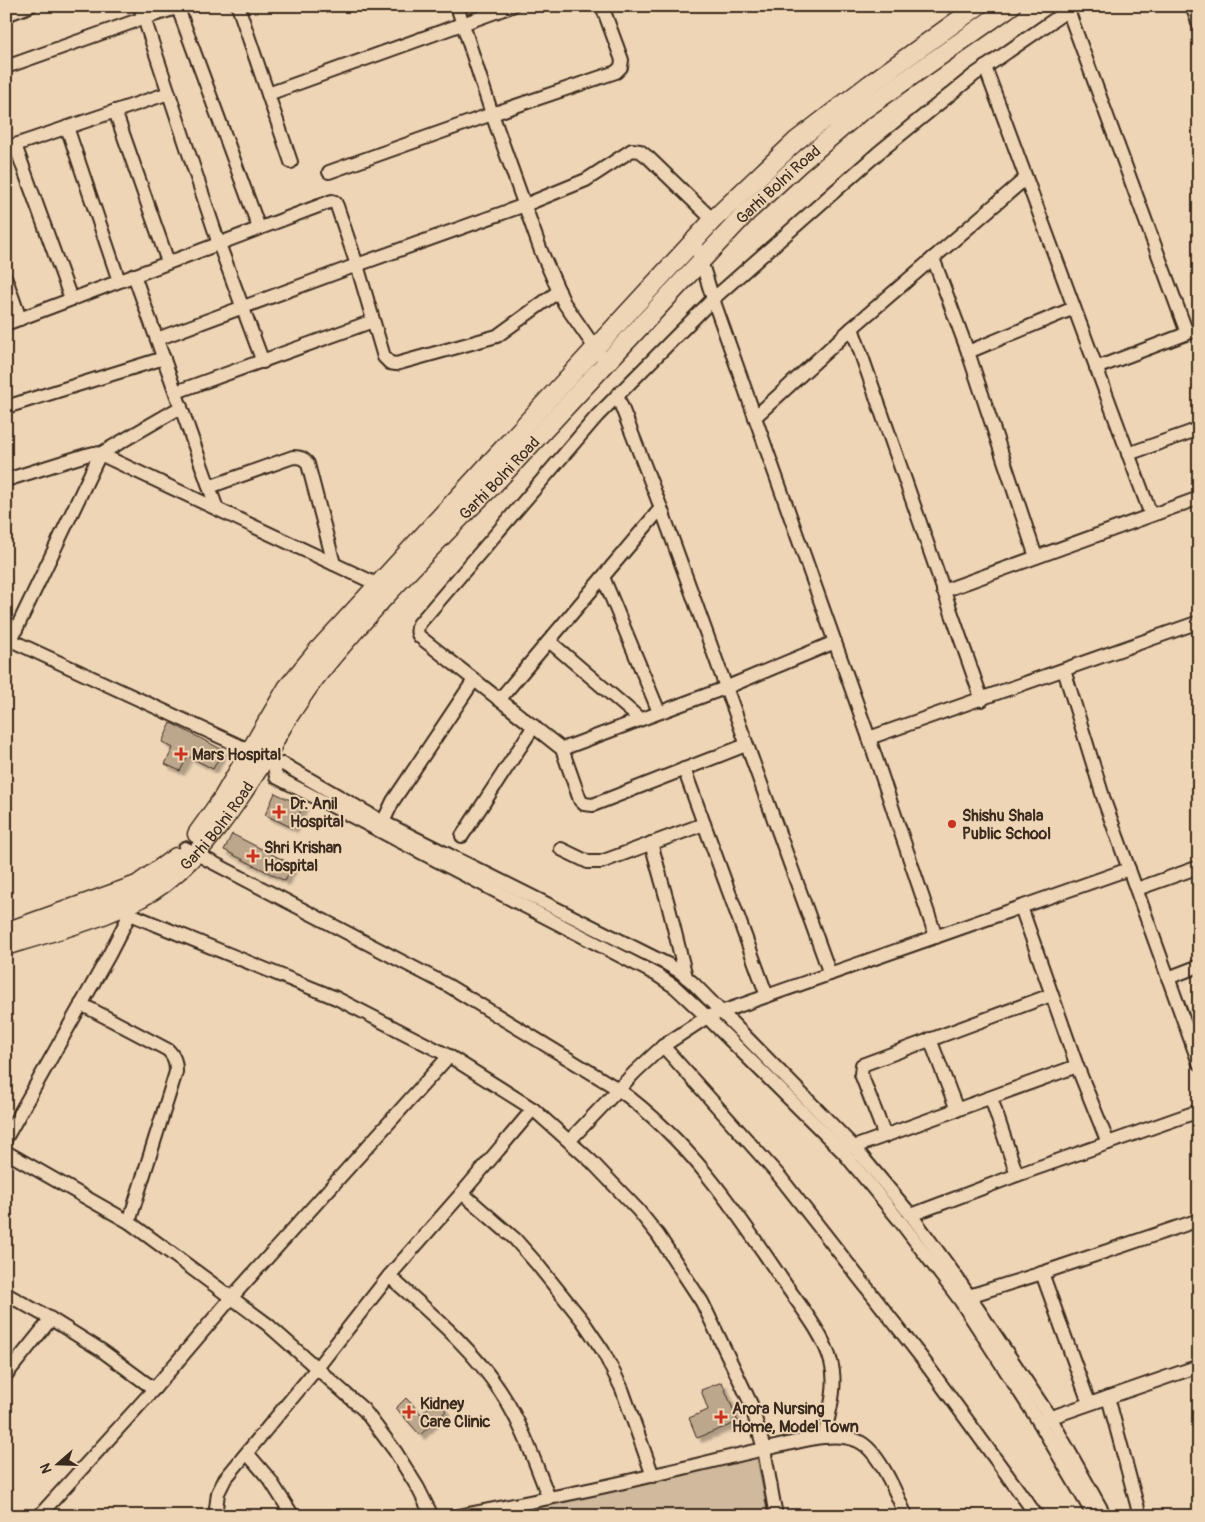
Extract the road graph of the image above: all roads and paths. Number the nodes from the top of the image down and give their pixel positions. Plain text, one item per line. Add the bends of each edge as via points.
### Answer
1 (30, 6) edge
2 (238, 6) edge
3 (457, 6) edge
4 (512, 6) edge
5 (602, 6) edge
6 (978, 6) edge
7 (1011, 6) edge
8 (1192, 6) edge
9 (181, 7) edge
10 (1071, 8) edge
11 (142, 12) edge
12 (6, 15) edge
13 (463, 24) junction
14 (1199, 25) edge
15 (6, 67) edge
16 (986, 67) junction
17 (169, 93) junction
18 (268, 94) junction
19 (115, 111) junction
20 (492, 114) junction
21 (67, 127) junction
22 (11, 147) edge
23 (291, 162) dead end
24 (329, 172) dead end
25 (1026, 178) junction
26 (525, 206) junction
27 (713, 220) junction
28 (260, 228) junction
29 (694, 240) junction
30 (219, 244) junction
31 (933, 258) junction
32 (701, 261) junction
33 (168, 262) junction
34 (357, 265) junction
35 (134, 275) junction
36 (6, 279) edge
37 (119, 281) junction
38 (559, 291) junction
39 (71, 299) junction
40 (713, 299) junction
41 (243, 308) junction
42 (1074, 308) junction
43 (20, 319) junction
44 (373, 322) junction
45 (6, 324) edge
46 (852, 328) junction
47 (1193, 331) edge
48 (157, 339) junction
49 (594, 348) junction
50 (968, 352) junction
51 (164, 358) junction
52 (263, 362) junction
53 (607, 362) junction
54 (1096, 368) junction
55 (176, 392) junction
56 (617, 395) junction
57 (6, 407) edge
58 (181, 407) junction
59 (755, 417) junction
60 (1199, 429) edge
61 (100, 454) junction
62 (1128, 454) junction
63 (6, 480) edge
64 (209, 487) junction
65 (1199, 498) edge
66 (662, 508) junction
67 (217, 509) junction
68 (1150, 515) junction
69 (1036, 557) junction
70 (334, 564) junction
71 (603, 577) junction
72 (384, 587) junction
73 (943, 591) junction
74 (1199, 622) edge
75 (8, 639) edge
76 (549, 642) junction
77 (835, 642) junction
78 (1064, 670) junction
79 (474, 680) junction
80 (725, 688) junction
81 (499, 700) junction
82 (982, 700) junction
83 (659, 712) junction
84 (640, 719) junction
85 (534, 726) junction
86 (869, 738) junction
87 (746, 745) junction
88 (562, 749) junction
89 (263, 758) junction
90 (684, 768) junction
91 (383, 822) junction
92 (704, 824) junction
93 (462, 836) dead end
94 (651, 843) junction
95 (561, 849) dead end
96 (191, 851) junction
97 (1199, 868) edge
98 (1129, 870) junction
99 (1136, 889) junction
100 (133, 900) junction
101 (1021, 907) junction
102 (6, 932) edge
103 (936, 937) junction
104 (6, 946) edge
105 (1199, 966) edge
106 (830, 974) junction
107 (686, 977) junction
108 (1168, 978) junction
109 (1052, 995) junction
110 (767, 996) junction
111 (81, 1004) junction
112 (720, 1012) junction
113 (708, 1017) junction
114 (930, 1039) junction
115 (663, 1046) junction
116 (449, 1056) junction
117 (1199, 1064) edge
118 (1077, 1066) junction
119 (618, 1089) junction
120 (991, 1098) junction
121 (533, 1109) junction
122 (957, 1110) junction
123 (1199, 1111) edge
124 (885, 1136) junction
125 (6, 1138) edge
126 (569, 1141) junction
127 (1108, 1143) junction
128 (854, 1146) junction
129 (6, 1152) edge
130 (1017, 1175) junction
131 (462, 1193) junction
132 (911, 1215) junction
133 (1199, 1220) edge
134 (129, 1222) junction
135 (1042, 1273) junction
136 (389, 1276) junction
137 (6, 1294) edge
138 (969, 1296) junction
139 (232, 1297) junction
140 (51, 1319) junction
141 (1199, 1366) edge
142 (317, 1368) junction
143 (6, 1375) edge
144 (154, 1390) junction
145 (1108, 1396) junction
146 (1089, 1403) junction
147 (1045, 1419) junction
148 (824, 1437) junction
149 (764, 1449) junction
150 (247, 1453) junction
151 (653, 1476) junction
152 (549, 1498) junction
153 (39, 1516) edge
154 (214, 1516) edge
155 (293, 1516) edge
156 (432, 1516) edge
157 (458, 1516) edge
158 (776, 1516) edge
159 (906, 1516) edge
160 (1037, 1516) edge
161 (1094, 1516) edge
162 (1105, 1516) edge
163 (1140, 1516) edge

1 - 12 street
2 - 18 street
3 - 13 street
4 - 13 street
5 - 20 street via 622,60 621,67 610,74
6 - 27 main road, Garhi Bolni Road via 796,141
7 - 32 main road, Garhi Bolni Road via 859,113 746,213
8 - 14 street
9 - 11 street
9 - 28 street
10 - 16 street
10 - 47 street
11 - 15 street
11 - 17 street
13 - 18 street
13 - 20 street
16 - 25 street
16 - 40 street via 878,153
17 - 19 street
17 - 30 street
18 - 23 street
19 - 21 street
19 - 33 street
20 - 24 street
20 - 26 street
21 - 22 street
21 - 37 street
22 - 39 street
25 - 31 street
25 - 42 street
26 - 27 street via 586,180 632,150 640,151 649,158
26 - 34 street
26 - 38 street
27 - 29 main road, Garhi Bolni Road
28 - 30 street
28 - 34 street via 335,202
29 - 32 street
29 - 49 main road, Garhi Bolni Road
30 - 33 street
30 - 41 street
31 - 46 street
31 - 50 street
32 - 40 street
32 - 53 main road, Garhi Bolni Road
33 - 35 street
34 - 41 street
34 - 44 street
35 - 37 street
35 - 48 street
36 - 43 street
37 - 39 street
38 - 44 street via 497,336 396,364 390,364 384,357
38 - 49 street
39 - 43 street
40 - 56 street
40 - 59 street
41 - 48 street
41 - 52 street
42 - 50 street
42 - 54 street
43 - 45 street
44 - 52 street
46 - 59 street
46 - 73 street
47 - 54 street
48 - 51 street
49 - 53 street
49 - 72 main road, Garhi Bolni Road via 457,500
50 - 69 street
51 - 55 street
51 - 57 street
52 - 55 street
53 - 72 main road, Garhi Bolni Road via 493,485
54 - 62 street
55 - 58 street
56 - 66 street
56 - 79 street via 419,624 417,634
58 - 61 street
58 - 64 street
59 - 77 street
60 - 62 street
61 - 63 street via 86,455
61 - 67 street
61 - 75 street
62 - 68 street
64 - 67 street
64 - 70 street via 300,457 308,464
65 - 68 street
66 - 71 street
66 - 80 street
67 - 70 street
68 - 69 street
69 - 73 street
70 - 72 street
71 - 76 street
71 - 83 street
72 - 89 main road, Garhi Bolni Road via 287,688
73 - 82 street
74 - 78 street
75 - 89 street
76 - 81 street
76 - 84 street
77 - 80 street
77 - 86 street
78 - 82 street
78 - 98 street
79 - 81 street
79 - 91 street
80 - 83 street
80 - 87 street
81 - 85 street
82 - 86 street
83 - 84 street
84 - 88 street
85 - 88 street
85 - 93 street
86 - 103 street
87 - 90 street
87 - 106 street
88 - 90 street via 580,800 588,805
89 - 91 street via 283,764
89 - 96 main road, Garhi Bolni Road via 222,799
89 - 113 street via 276,777 657,975
90 - 92 street
91 - 107 street via 667,964
92 - 94 street
92 - 110 street
94 - 95 street via 594,863
94 - 107 street
96 - 100 main road, Garhi Bolni Road via 167,865
96 - 119 street via 449,986
97 - 99 street
98 - 99 street
98 - 101 street
99 - 108 street
100 - 102 main road, Garhi Bolni Road
100 - 104 main road, Garhi Bolni Road via 100,916
100 - 111 street
100 - 116 street
101 - 103 street
101 - 109 street
103 - 106 street
105 - 108 street
106 - 110 street
107 - 112 street
108 - 117 street
109 - 114 street
109 - 118 street
110 - 112 street
111 - 125 street
111 - 134 street via 168,1050 176,1064
112 - 113 street
112 - 128 street
113 - 115 street
113 - 147 street via 843,1152 960,1300
114 - 122 street
114 - 124 street via 862,1065 861,1074
115 - 119 street
115 - 160 street via 780,1177 921,1357
116 - 121 street
116 - 139 street
118 - 120 street
118 - 127 street
119 - 126 street
119 - 148 street via 698,1162 737,1212 826,1348 834,1377
120 - 122 street
120 - 130 street
121 - 126 street
121 - 131 street
122 - 124 street
123 - 127 street
124 - 128 street
126 - 149 street via 658,1235 702,1302 751,1404
127 - 130 street
128 - 132 street
129 - 134 street
130 - 132 street
131 - 136 street
131 - 151 street via 515,1239 582,1320 603,1351 622,1389
132 - 138 street
133 - 135 street
134 - 139 street
135 - 138 street
135 - 146 street
136 - 142 street
136 - 152 street via 444,1325 486,1370 524,1435
137 - 140 street
138 - 147 street
139 - 142 street
139 - 144 street
140 - 143 street
140 - 144 street via 101,1350
141 - 145 street
142 - 150 street
142 - 156 street via 376,1425 418,1488
144 - 153 street
145 - 146 street
145 - 163 street
146 - 147 street
147 - 161 street
147 - 162 street
148 - 149 street
148 - 159 street via 860,1441 892,1485
149 - 151 street
149 - 158 street
150 - 154 street via 225,1479 218,1493
150 - 155 street via 270,1480
151 - 152 street
152 - 157 street

